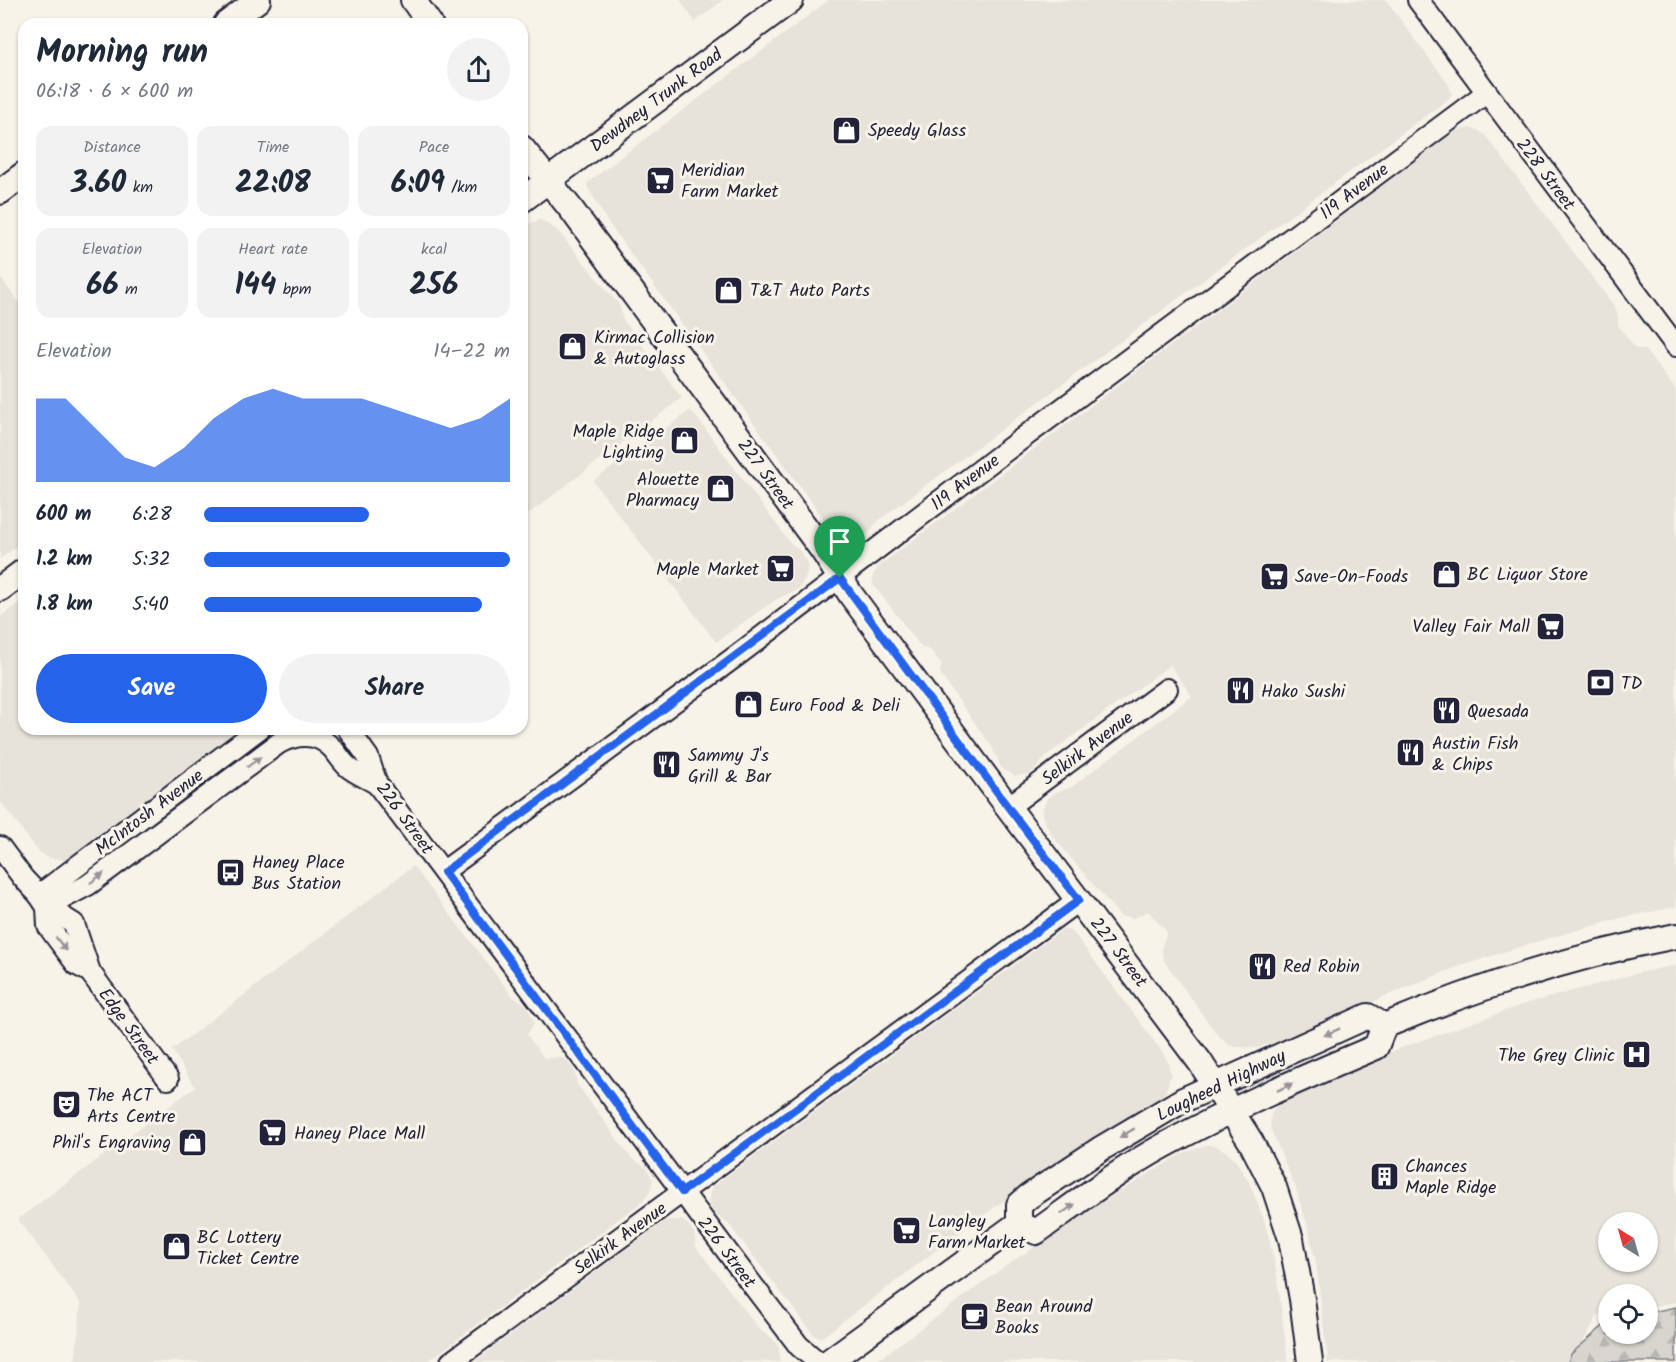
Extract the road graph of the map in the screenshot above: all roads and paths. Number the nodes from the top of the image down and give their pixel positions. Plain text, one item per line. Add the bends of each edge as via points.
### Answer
1 (258, 0) edge
2 (413, 0) edge
3 (790, 0) edge
4 (1418, 0) edge
5 (234, 18) edge
6 (426, 18) edge
7 (1486, 93) junction
8 (528, 156) edge
9 (18, 178) edge
10 (548, 181) junction
11 (0, 192) edge
12 (528, 196) edge
13 (1676, 346) edge
14 (18, 576) edge
15 (840, 578) junction
16 (0, 589) edge
17 (1167, 690) dead end
18 (251, 735) edge
19 (352, 735) edge
20 (377, 784) junction
21 (1008, 807) junction
22 (0, 847) edge
23 (444, 872) junction
24 (1079, 900) junction
25 (43, 901) junction
26 (1676, 936) edge
27 (1384, 1026) junction
28 (168, 1079) dead end
29 (1215, 1086) junction
30 (1232, 1112) junction
31 (682, 1192) junction
32 (1019, 1223) junction
33 (451, 1362) edge
34 (818, 1362) edge
35 (828, 1362) edge
36 (1310, 1362) edge

1 - 5 main road
2 - 6 main road
3 - 10 main road, Dewdney Trunk Road
4 - 7 street, 228 Street
7 - 13 street, 228 Street
7 - 15 street, 119 Avenue
8 - 10 main road, 227 Street
9 - 11 main road
10 - 12 main road, Dewdney Trunk Road
10 - 15 main road, 227 Street
14 - 16 main road
15 - 21 main road, 227 Street
15 - 23 street, 119 Avenue
17 - 21 street, Selkirk Avenue
18 - 25 street, McIntosh Avenue
19 - 20 street, 226 Street via 368,757
20 - 23 street, 226 Street
25 -> 20 street via 88,885 288,738 306,735 324,741 348,767
21 - 24 main road, 227 Street
22 - 25 street, Edge Street
23 - 31 street, 226 Street
24 - 29 main road, 227 Street
24 - 31 street, Selkirk Avenue
25 - 28 street, Edge Street via 48,926 77,965 90,972
26 - 27 main road via 1520,976
27 -> 29 main road, Lougheed Highway via 1368,1016
30 -> 27 main road, Lougheed Highway via 1376,1047
29 - 30 main road, 227 Street
29 -> 32 main road, Lougheed Highway via 1148,1120 1028,1197 1019,1204
32 -> 30 main road, Lougheed Highway via 1036,1232 1138,1161
30 - 36 main road, 227 Street via 1264,1166 1286,1222 1297,1267
31 - 33 street, Selkirk Avenue
31 - 34 street, 226 Street via 799,1346
32 - 35 main road

